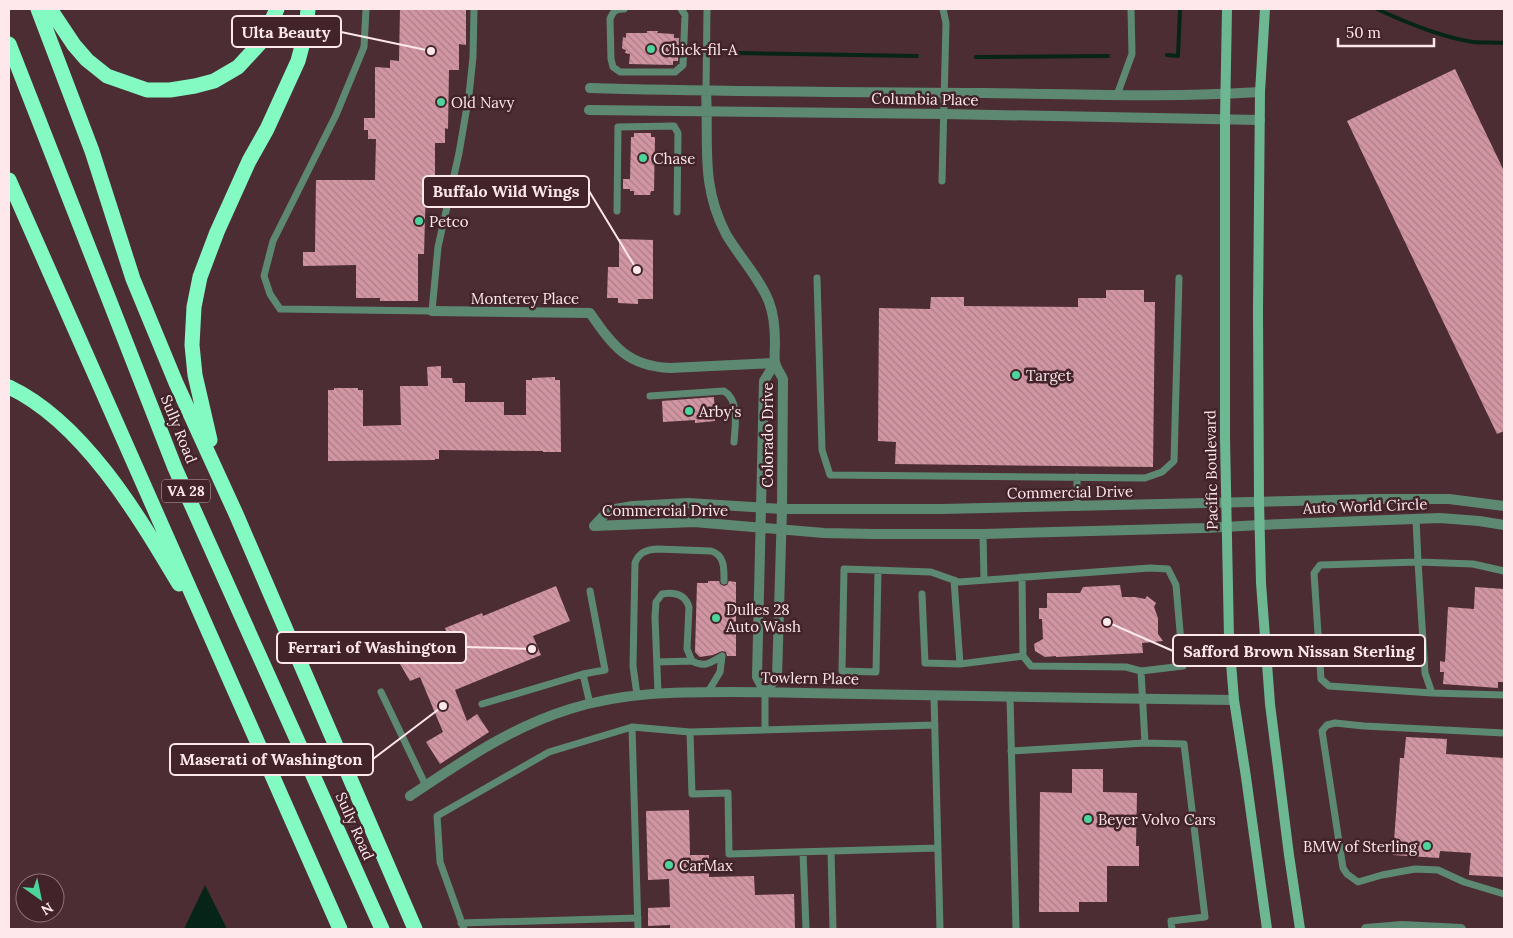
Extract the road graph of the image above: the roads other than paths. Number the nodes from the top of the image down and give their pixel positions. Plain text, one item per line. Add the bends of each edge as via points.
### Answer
1 (38, 9) edge
2 (50, 9) edge
3 (277, 9) edge
4 (308, 9) edge
5 (366, 9) edge
6 (474, 9) edge
7 (624, 9) edge
8 (681, 9) edge
9 (707, 9) edge
10 (943, 9) edge
11 (1227, 9) edge
12 (1265, 9) edge
13 (1131, 10) edge
14 (9, 44) edge
15 (590, 88) dead end
16 (706, 91) junction
17 (1260, 92) junction
18 (945, 93) junction
19 (1117, 94) junction
20 (1226, 94) junction
21 (589, 110) dead end
22 (707, 113) junction
23 (944, 114) junction
24 (1225, 119) junction
25 (1260, 120) junction
26 (9, 180) edge
27 (942, 181) dead end
28 (617, 210) dead end
29 (677, 212) dead end
30 (817, 278) dead end
31 (1179, 278) dead end
32 (432, 311) junction
33 (775, 363) junction
34 (9, 387) edge
35 (650, 396) dead end
36 (734, 442) dead end
37 (1077, 477) junction
38 (1259, 501) junction
39 (1226, 502) junction
40 (1504, 506) edge
41 (1077, 507) junction
42 (761, 508) junction
43 (782, 509) junction
44 (236, 514) junction
45 (1416, 519) junction
46 (1260, 524) junction
47 (1504, 525) edge
48 (760, 527) junction
49 (1227, 527) junction
50 (781, 530) junction
51 (983, 534) junction
52 (1418, 562) junction
53 (878, 570) junction
54 (1504, 571) edge
55 (1022, 577) junction
56 (954, 580) junction
57 (984, 580) junction
58 (724, 581) dead end
59 (590, 591) dead end
60 (922, 594) dead end
61 (213, 642) junction
62 (1023, 656) junction
63 (692, 661) junction
64 (657, 662) junction
65 (960, 664) junction
66 (1141, 671) junction
67 (583, 674) junction
68 (381, 692) dead end
69 (708, 692) junction
70 (765, 692) junction
71 (658, 693) junction
72 (1432, 693) junction
73 (637, 695) junction
74 (1504, 695) edge
75 (934, 696) junction
76 (1010, 697) junction
77 (1143, 699) junction
78 (1234, 700) junction
79 (482, 704) dead end
80 (590, 704) junction
81 (935, 725) junction
82 (632, 727) junction
83 (765, 730) junction
84 (690, 732) junction
85 (1504, 733) edge
86 (1145, 743) junction
87 (1011, 751) junction
88 (426, 786) junction
89 (410, 796) dead end
90 (938, 848) junction
91 (831, 851) junction
92 (803, 852) junction
93 (1504, 894) edge
94 (638, 918) junction
95 (462, 926) edge
96 (340, 929) edge
97 (382, 929) edge
98 (415, 929) edge
99 (638, 929) edge
100 (806, 929) edge
101 (833, 929) edge
102 (940, 929) edge
103 (1016, 929) edge
104 (1172, 929) edge
105 (1267, 929) edge
106 (1300, 929) edge
107 (1366, 929) edge
108 (1461, 929) edge

1 - 44 highway via 92,151 133,279
2 - 3 highway via 74,45 108,76 147,90 170,90 214,81 238,68 262,41
4 - 44 highway via 298,61 217,232 200,278 194,307 192,345 195,375 207,432
5 - 32 lane via 364,47 336,115 273,241 264,276 270,294 280,308
6 - 32 lane via 474,56 469,95 438,247
7 - 8 lane via 617,9 610,19 611,59 613,67 620,72 675,72 684,66 685,14
9 - 16 lane
10 - 18 lane via 946,24
11 - 20 main road, Pacific Boulevard
12 - 17 main road
13 - 19 lane via 1132,54
14 - 97 highway, Sully Road / VA 28 via 175,468
15 - 16 street, Columbia Place
16 - 18 street, Columbia Place
16 - 22 street, Colorado Drive
17 - 20 street, Columbia Place
17 - 25 main road
18 - 19 street, Columbia Place
18 - 23 lane
19 - 20 street, Columbia Place
20 - 24 main road, Pacific Boulevard
21 - 22 street, Columbia Place
22 - 23 street, Columbia Place
22 - 33 street, Colorado Drive via 708,180 717,215 768,299 775,332
23 - 24 street, Columbia Place
23 - 27 lane
24 - 25 street, Columbia Place
24 - 39 main road, Pacific Boulevard
25 - 38 main road
26 - 61 highway, VA 28
28 - 29 lane via 618,127 674,126 678,133
30 - 37 lane via 822,450 830,475
31 - 37 lane via 1174,461 1162,472 1145,478
32 - 33 street, Monterey Place via 590,313 626,356 654,367
33 - 42 street, Colorado Drive via 764,381
33 - 43 street, Colorado Drive via 784,379
34 - 61 highway via 48,412 95,458 156,545
35 - 36 lane via 728,393 734,403
37 - 41 lane
38 - 39 street, Commercial Drive
38 - 40 street, Auto World Circle via 1449,499
38 - 46 main road
39 - 41 street, Commercial Drive
39 - 49 main road, Pacific Boulevard
41 - 43 street, Commercial Drive
42 - 43 street, Commercial Drive
42 - 48 street, Colorado Drive
42 - 48 street, Commercial Drive via 688,503 633,506 609,510 594,526 694,522
43 - 50 street, Colorado Drive
44 - 98 highway
45 - 46 street, Auto World Circle
45 - 47 street, Auto World Circle via 1440,518
45 - 52 lane
46 - 49 street, Auto World Circle
46 - 106 main road via 1270,704
48 - 50 street, Commercial Drive
48 - 70 street, Colorado Drive via 757,677
49 - 51 street, Commercial Drive
49 - 78 main road, Pacific Boulevard
50 - 51 street, Commercial Drive
50 - 70 street, Colorado Drive via 777,677
51 - 57 lane
52 - 54 lane via 1473,564
52 - 72 lane via 1425,673
52 - 72 lane via 1320,565 1314,573 1321,679 1329,686
53 - 53 lane via 876,672 842,672 844,569
53 - 56 lane via 931,572
55 - 57 lane
55 - 62 lane
55 - 66 lane via 1168,569 1176,585 1183,666
56 - 57 lane
56 - 65 lane
58 - 73 lane via 722,560 711,551 657,549 637,557 634,666
59 - 67 lane via 605,670
60 - 65 lane via 925,663
61 - 96 highway, VA 28
62 - 65 lane
62 - 66 lane via 1031,666 1126,667
63 - 64 lane
63 - 64 lane via 687,650 687,600 671,592 662,594 656,602
63 - 69 lane via 700,665 709,664 722,656 720,672
64 - 71 lane
66 - 77 lane
67 - 79 lane
67 - 80 lane
68 - 88 lane
69 - 70 street, Towlern Place
69 - 71 street, Towlern Place
70 - 75 street, Towlern Place
70 - 83 lane
71 - 73 street, Towlern Place
72 - 74 lane
73 - 80 street, Towlern Place
75 - 76 street, Towlern Place
75 - 81 lane
76 - 77 street, Towlern Place
76 - 87 lane
77 - 78 street, Towlern Place
77 - 86 lane
78 - 105 main road, Pacific Boulevard
80 - 88 street, Towlern Place via 504,736
81 - 83 lane
81 - 90 lane
82 - 84 lane
82 - 94 lane
82 - 95 lane via 549,752 437,816 440,862
83 - 84 lane
84 - 92 lane via 692,794 728,793 729,854
85 - 93 lane via 1335,723 1322,731 1342,868 1347,874 1358,882 1415,869 1438,870
86 - 87 lane
86 - 104 lane via 1184,744 1206,917 1171,921
87 - 103 lane
88 - 89 street, Towlern Place
90 - 91 lane
90 - 102 lane
91 - 92 lane
91 - 101 lane
92 - 100 lane
94 - 95 lane
94 - 99 lane
107 - 108 street via 1402,926

